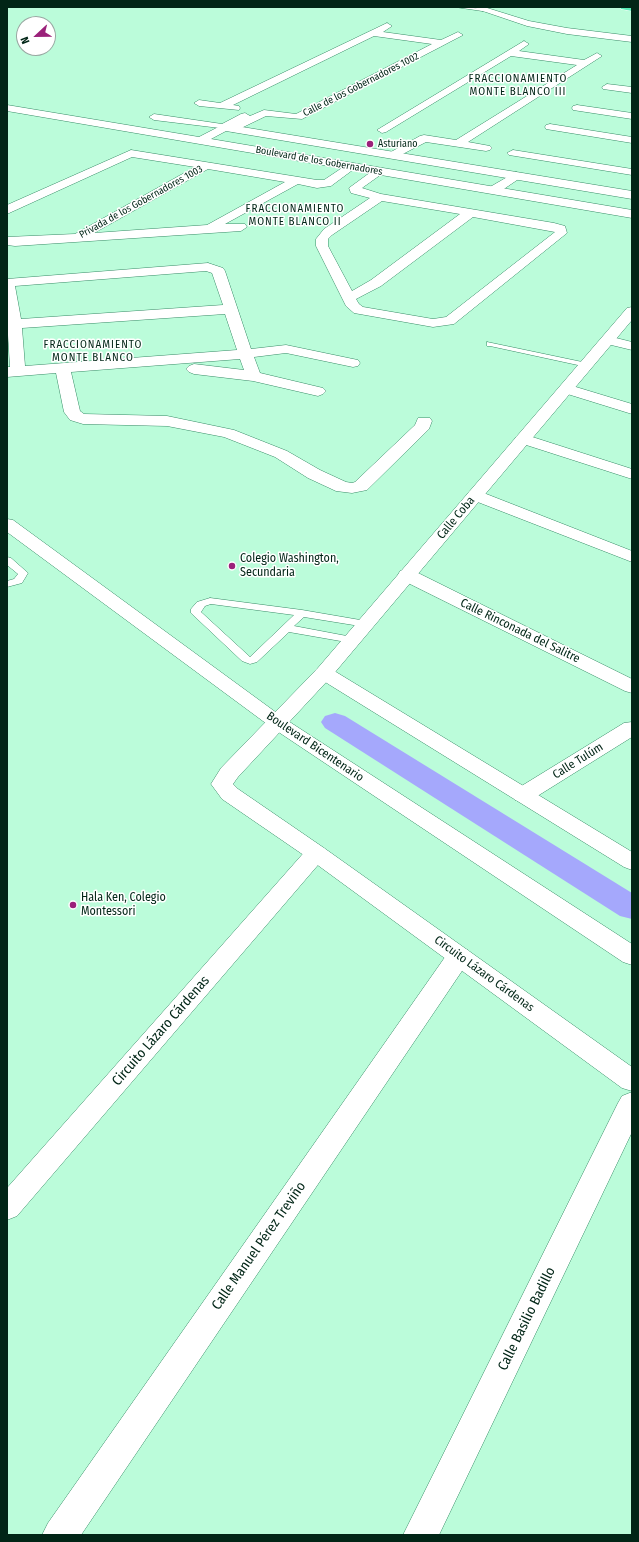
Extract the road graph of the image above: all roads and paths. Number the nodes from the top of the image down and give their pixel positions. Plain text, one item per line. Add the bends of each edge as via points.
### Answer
1 (457, 7) edge
2 (475, 7) edge
3 (624, 7) edge
4 (632, 8) edge
5 (488, 11) junction
6 (387, 26) dead end
7 (374, 33) junction
8 (458, 35) dead end
9 (632, 39) edge
10 (442, 43) junction
11 (524, 44) dead end
12 (510, 53) junction
13 (597, 56) dead end
14 (586, 63) junction
15 (607, 87) dead end
16 (632, 90) edge
17 (199, 103) dead end
18 (222, 106) junction
19 (7, 108) edge
20 (577, 108) dead end
21 (259, 112) junction
22 (604, 112) junction
23 (632, 116) edge
24 (154, 117) dead end
25 (228, 128) junction
26 (550, 128) dead end
27 (577, 132) junction
28 (632, 140) edge
29 (200, 141) junction
30 (459, 143) junction
31 (486, 148) dead end
32 (381, 153) junction
33 (513, 153) dead end
34 (393, 155) junction
35 (208, 165) junction
36 (352, 166) junction
37 (379, 171) junction
38 (632, 172) edge
39 (516, 176) junction
40 (294, 182) junction
41 (494, 190) junction
42 (632, 195) edge
43 (380, 197) junction
44 (7, 210) edge
45 (471, 212) junction
46 (632, 214) edge
47 (241, 227) dead end
48 (205, 230) junction
49 (76, 238) junction
50 (7, 241) edge
51 (350, 297) junction
52 (231, 309) junction
53 (632, 311) edge
54 (15, 324) junction
55 (608, 340) junction
56 (490, 344) dead end
57 (632, 346) edge
58 (246, 354) junction
59 (353, 363) dead end
60 (587, 365) junction
61 (13, 371) edge
62 (64, 372) junction
63 (253, 376) junction
64 (7, 381) edge
65 (566, 389) junction
66 (318, 391) dead end
67 (632, 409) edge
68 (424, 421) dead end
69 (523, 439) junction
70 (632, 474) edge
71 (476, 495) junction
72 (7, 524) edge
73 (632, 557) edge
74 (7, 560) edge
75 (407, 575) junction
76 (7, 584) edge
77 (302, 613) junction
78 (366, 624) junction
79 (287, 628) junction
80 (352, 640) junction
81 (324, 673) junction
82 (632, 687) edge
83 (278, 723) junction
84 (632, 728) edge
85 (523, 795) junction
86 (316, 853) junction
87 (632, 862) edge
88 (459, 956) junction
89 (632, 956) edge
90 (632, 1081) edge
91 (632, 1103) edge
92 (7, 1208) edge
93 (60, 1535) edge
94 (421, 1535) edge

1 - 5 lane
2 - 5 street
3 - 4 highway
5 - 9 street via 527,23 567,31
6 - 7 street
7 - 10 street, Calle de los Gobernadores 1002
7 - 18 street
8 - 10 street, Calle de los Gobernadores 1002
10 - 21 street, Calle de los Gobernadores 1002 via 298,117
11 - 12 street
12 - 14 street
12 - 32 street via 382,130 406,135
13 - 14 street
14 - 30 street
15 - 16 street
17 - 18 street, Calle de los Gobernadores 1002
18 - 21 street, Calle de los Gobernadores 1002
19 - 29 street, Boulevard de los Gobernadores
20 - 22 street
21 - 25 street
22 - 23 street
22 - 27 street
24 - 25 street, Boulevard de los Gobernadores
25 - 29 street
25 - 32 street, Boulevard de los Gobernadores
26 - 27 street
27 - 28 street
29 - 36 street, Boulevard de los Gobernadores
30 - 31 street
30 - 34 street via 424,138
32 - 34 street, Boulevard de los Gobernadores
33 - 38 street
34 - 39 street, Boulevard de los Gobernadores
35 - 40 street, Privada de los Gobernadores 1003
35 - 44 street, Privada de los Gobernadores 1003 via 131,153
35 - 49 street, Privada de los Gobernadores 1003
36 - 37 street, Boulevard de los Gobernadores
36 - 40 street, Privada de los Gobernadores 1003 via 327,183
37 - 41 street, Boulevard de los Gobernadores
37 - 43 street via 355,188 358,192
39 - 41 street
39 - 42 street, Boulevard de los Gobernadores
40 - 48 street, Privada de los Gobernadores 1003
41 - 46 street, Boulevard de los Gobernadores
43 - 45 street
43 - 51 street via 328,232 322,239 322,246
45 - 51 street via 376,283
45 - 51 street via 554,227 561,229 561,233 455,318 449,320 433,323 359,310 353,306
47 - 48 street, Privada de los Gobernadores 1003
48 - 49 street, Privada de los Gobernadores 1003
49 - 50 street, Privada de los Gobernadores 1003
52 - 54 street
52 - 54 street via 218,271 208,267 19,280 8,285
52 - 58 street
53 - 55 street, Calle Coba
54 - 61 street
55 - 57 street
55 - 60 street, Calle Coba
56 - 60 lane
58 - 59 street via 286,349
58 - 62 street
58 - 63 street
60 - 65 street, Calle Coba
61 - 62 street
62 - 63 street via 200,368
62 - 64 street
62 - 68 street via 72,412 83,419 167,422 228,433 281,454 342,487 361,486 423,426
63 - 66 street
65 - 67 street
65 - 69 street, Calle Coba
69 - 70 street
69 - 71 street, Calle Coba
71 - 73 street
71 - 75 street, Calle Coba
72 - 83 street, Boulevard Bicentenario
74 - 76 lane via 23,573 18,581
75 - 78 street, Calle Coba
75 - 82 street, Calle Rinconada del Salitre
77 - 78 lane
77 - 79 lane
77 - 79 lane via 210,602 196,608 196,613 250,661
78 - 80 street, Calle Coba
79 - 80 lane
80 - 81 street, Calle Coba
81 - 83 street, Calle Coba
81 - 85 street
83 - 86 street, Circuito Lázaro Cárdenas via 228,773 222,784 230,794
83 - 89 street, Boulevard Bicentenario
84 - 85 street, Calle Tulúm
85 - 87 street
86 - 88 street, Circuito Lázaro Cárdenas
86 - 92 street, Circuito Lázaro Cárdenas
88 - 90 street, Circuito Lázaro Cárdenas
88 - 93 street, Calle Manuel Pérez Treviño
91 - 94 street, Calle Basilio Badillo

